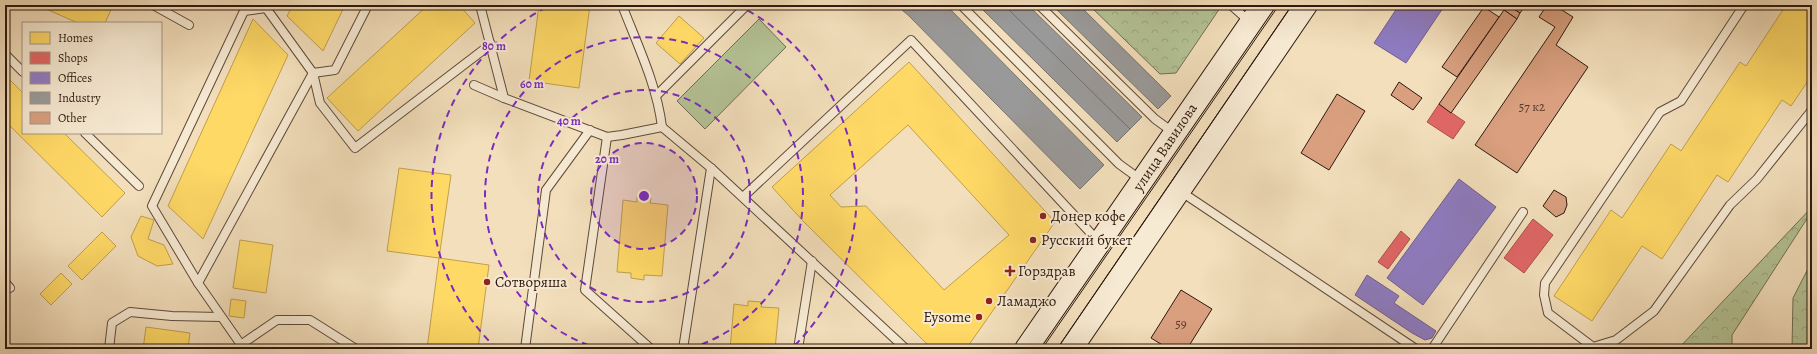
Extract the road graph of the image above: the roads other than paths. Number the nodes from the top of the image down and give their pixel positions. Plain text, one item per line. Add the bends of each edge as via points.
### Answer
1 (153, 5) edge
2 (368, 5) edge
3 (480, 5) edge
4 (622, 5) edge
5 (747, 5) edge
6 (961, 5) edge
7 (1039, 5) edge
8 (1232, 5) edge
9 (1263, 5) edge
10 (1306, 5) edge
11 (1744, 5) edge
12 (267, 6) edge
13 (1251, 23) junction
14 (189, 25) dead end
15 (491, 44) junction
16 (5, 54) edge
17 (22, 71) edge
18 (313, 74) junction
19 (474, 85) dead end
20 (656, 96) junction
21 (504, 98) junction
22 (1812, 110) edge
23 (662, 127) junction
24 (590, 130) junction
25 (86, 134) edge
26 (1174, 134) junction
27 (607, 137) junction
28 (711, 168) junction
29 (1142, 181) junction
30 (139, 186) dead end
31 (1180, 191) junction
32 (743, 197) junction
33 (1523, 212) dead end
34 (1099, 243) junction
35 (812, 261) junction
36 (198, 283) junction
37 (220, 317) junction
38 (243, 347) edge
39 (109, 349) edge
40 (356, 349) edge
41 (525, 349) edge
42 (651, 349) edge
43 (683, 349) edge
44 (798, 349) edge
45 (906, 349) edge
46 (1026, 349) edge
47 (1071, 349) edge
48 (1416, 349) edge
49 (1432, 349) edge

1 - 14 lane
2 - 18 lane via 335,70
3 - 15 lane
4 - 20 lane
5 - 20 lane
6 - 29 lane via 1119,164
7 - 26 lane via 1155,119
8 - 13 lane
9 - 13 main road, улица Вавилова
10 - 31 main road
11 - 22 lane via 1681,101 1660,112 1545,283 1544,296 1548,313 1593,347 1616,340 1654,311 1730,204 1757,179
12 - 18 lane
12 - 36 lane via 244,11 152,206
13 - 26 main road, улица Вавилова
15 - 18 lane via 355,148 320,103
15 - 21 lane
16 - 17 lane
18 - 36 lane
19 - 21 lane
20 - 23 lane
21 - 24 lane
23 - 27 lane
23 - 28 lane
24 - 27 lane
24 - 41 lane via 546,190
25 - 30 lane
26 - 29 main road, улица Вавилова
27 - 42 lane via 585,290
28 - 32 lane
28 - 43 lane
29 - 34 main road, улица Вавилова
31 - 47 main road
31 - 48 lane
32 - 34 lane via 910,40
32 - 35 lane
33 - 49 lane
34 - 46 main road, улица Вавилова
35 - 44 lane
35 - 45 lane
36 - 37 lane
37 - 38 lane
37 - 39 lane via 130,312 112,323
38 - 40 lane via 277,320 310,320

